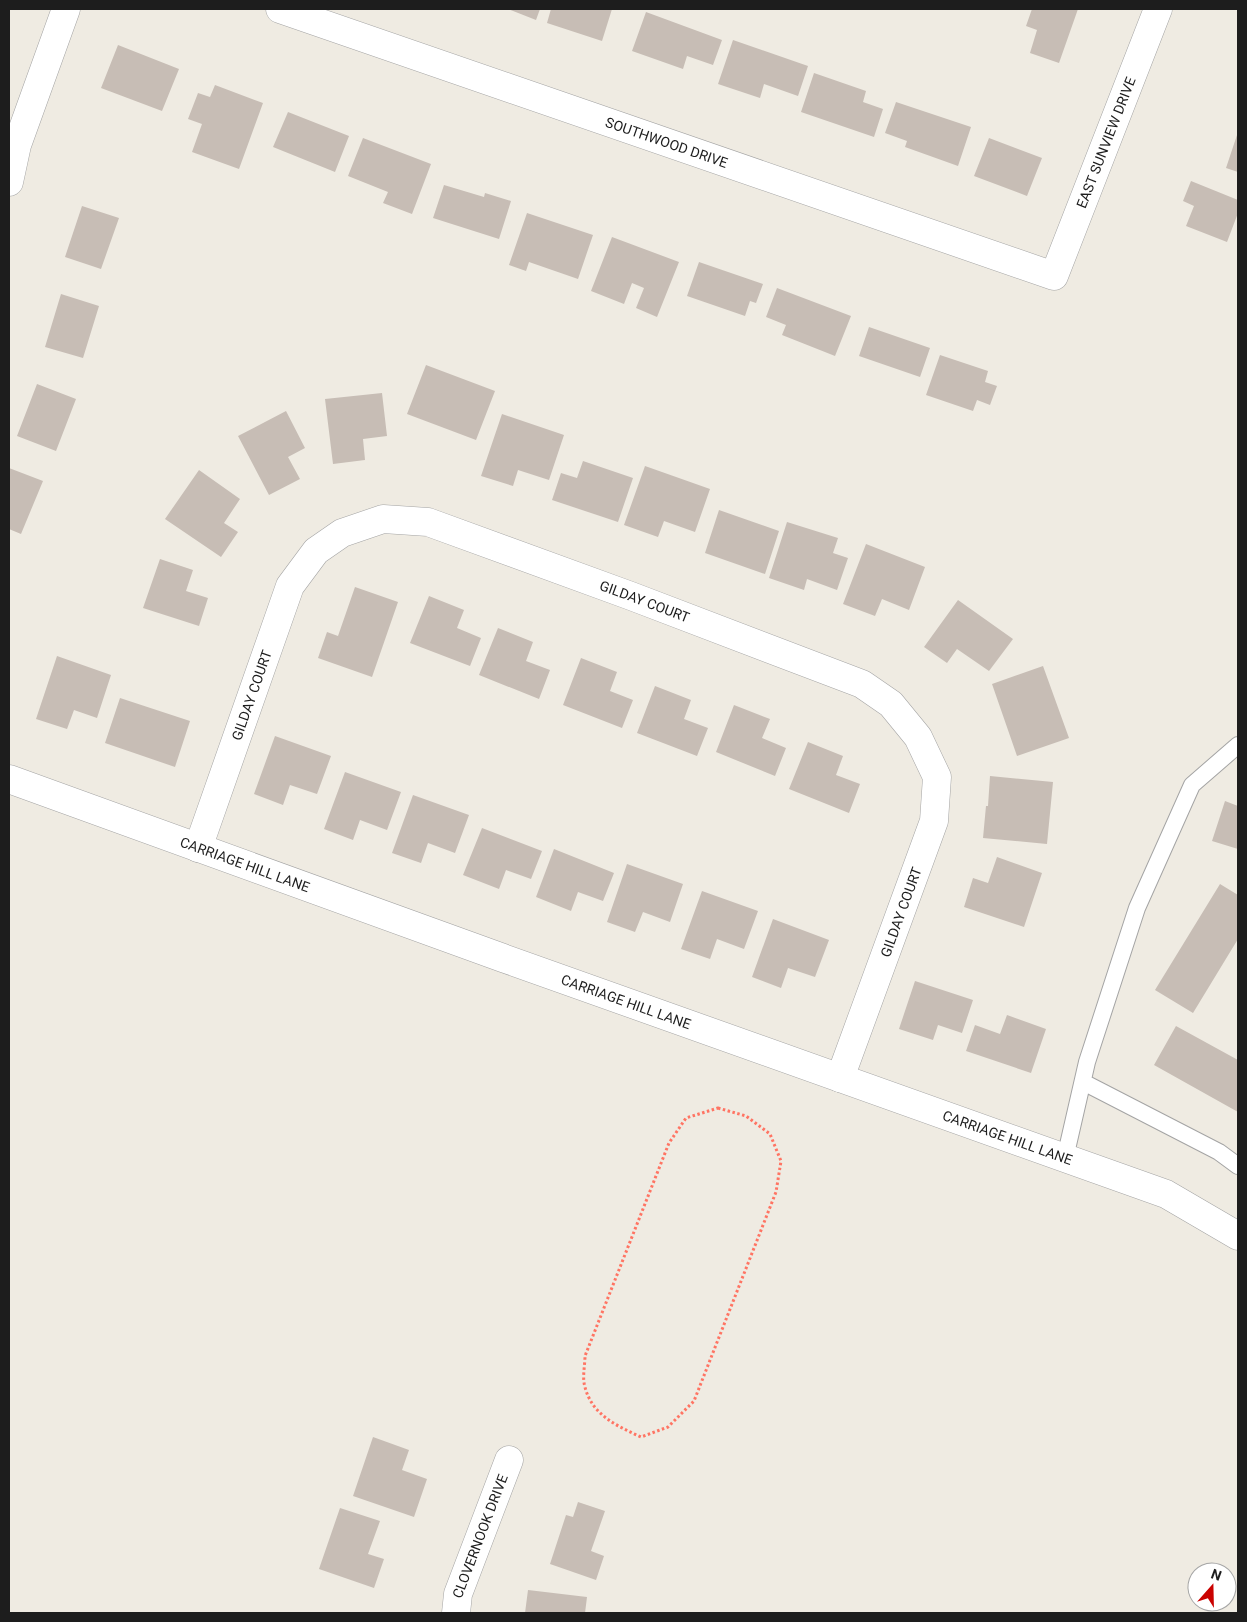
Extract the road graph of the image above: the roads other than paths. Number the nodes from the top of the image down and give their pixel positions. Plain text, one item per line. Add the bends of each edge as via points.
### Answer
1 (66, 9) edge
2 (280, 9) edge
3 (1158, 9) edge
4 (9, 182) edge
5 (1054, 276) joint
6 (1238, 745) edge
7 (9, 779) edge
8 (198, 848) junction
9 (840, 1078) junction
10 (1083, 1082) junction
11 (1065, 1158) junction
12 (1238, 1166) edge
13 (1238, 1236) edge
14 (509, 1460) dead end
15 (456, 1613) edge

1 - 4 street via 17,145
2 - 5 street, SOUTHWOOD DRIVE
3 - 5 street, EAST SUNVIEW DRIVE
6 - 10 lane via 1192,785 1137,908
7 - 8 street, CARRIAGE HILL LANE
8 - 9 street, CARRIAGE HILL LANE
8 - 9 street, GILDAY COURT via 290,586 316,551 342,534 383,519 428,522 862,684 891,704 918,737 937,777 934,821
9 - 11 street, CARRIAGE HILL LANE
10 - 11 lane
10 - 12 lane via 1218,1152
11 - 13 street, CARRIAGE HILL LANE via 1166,1194
14 - 15 street, CLOVERNOOK DRIVE via 458,1594

